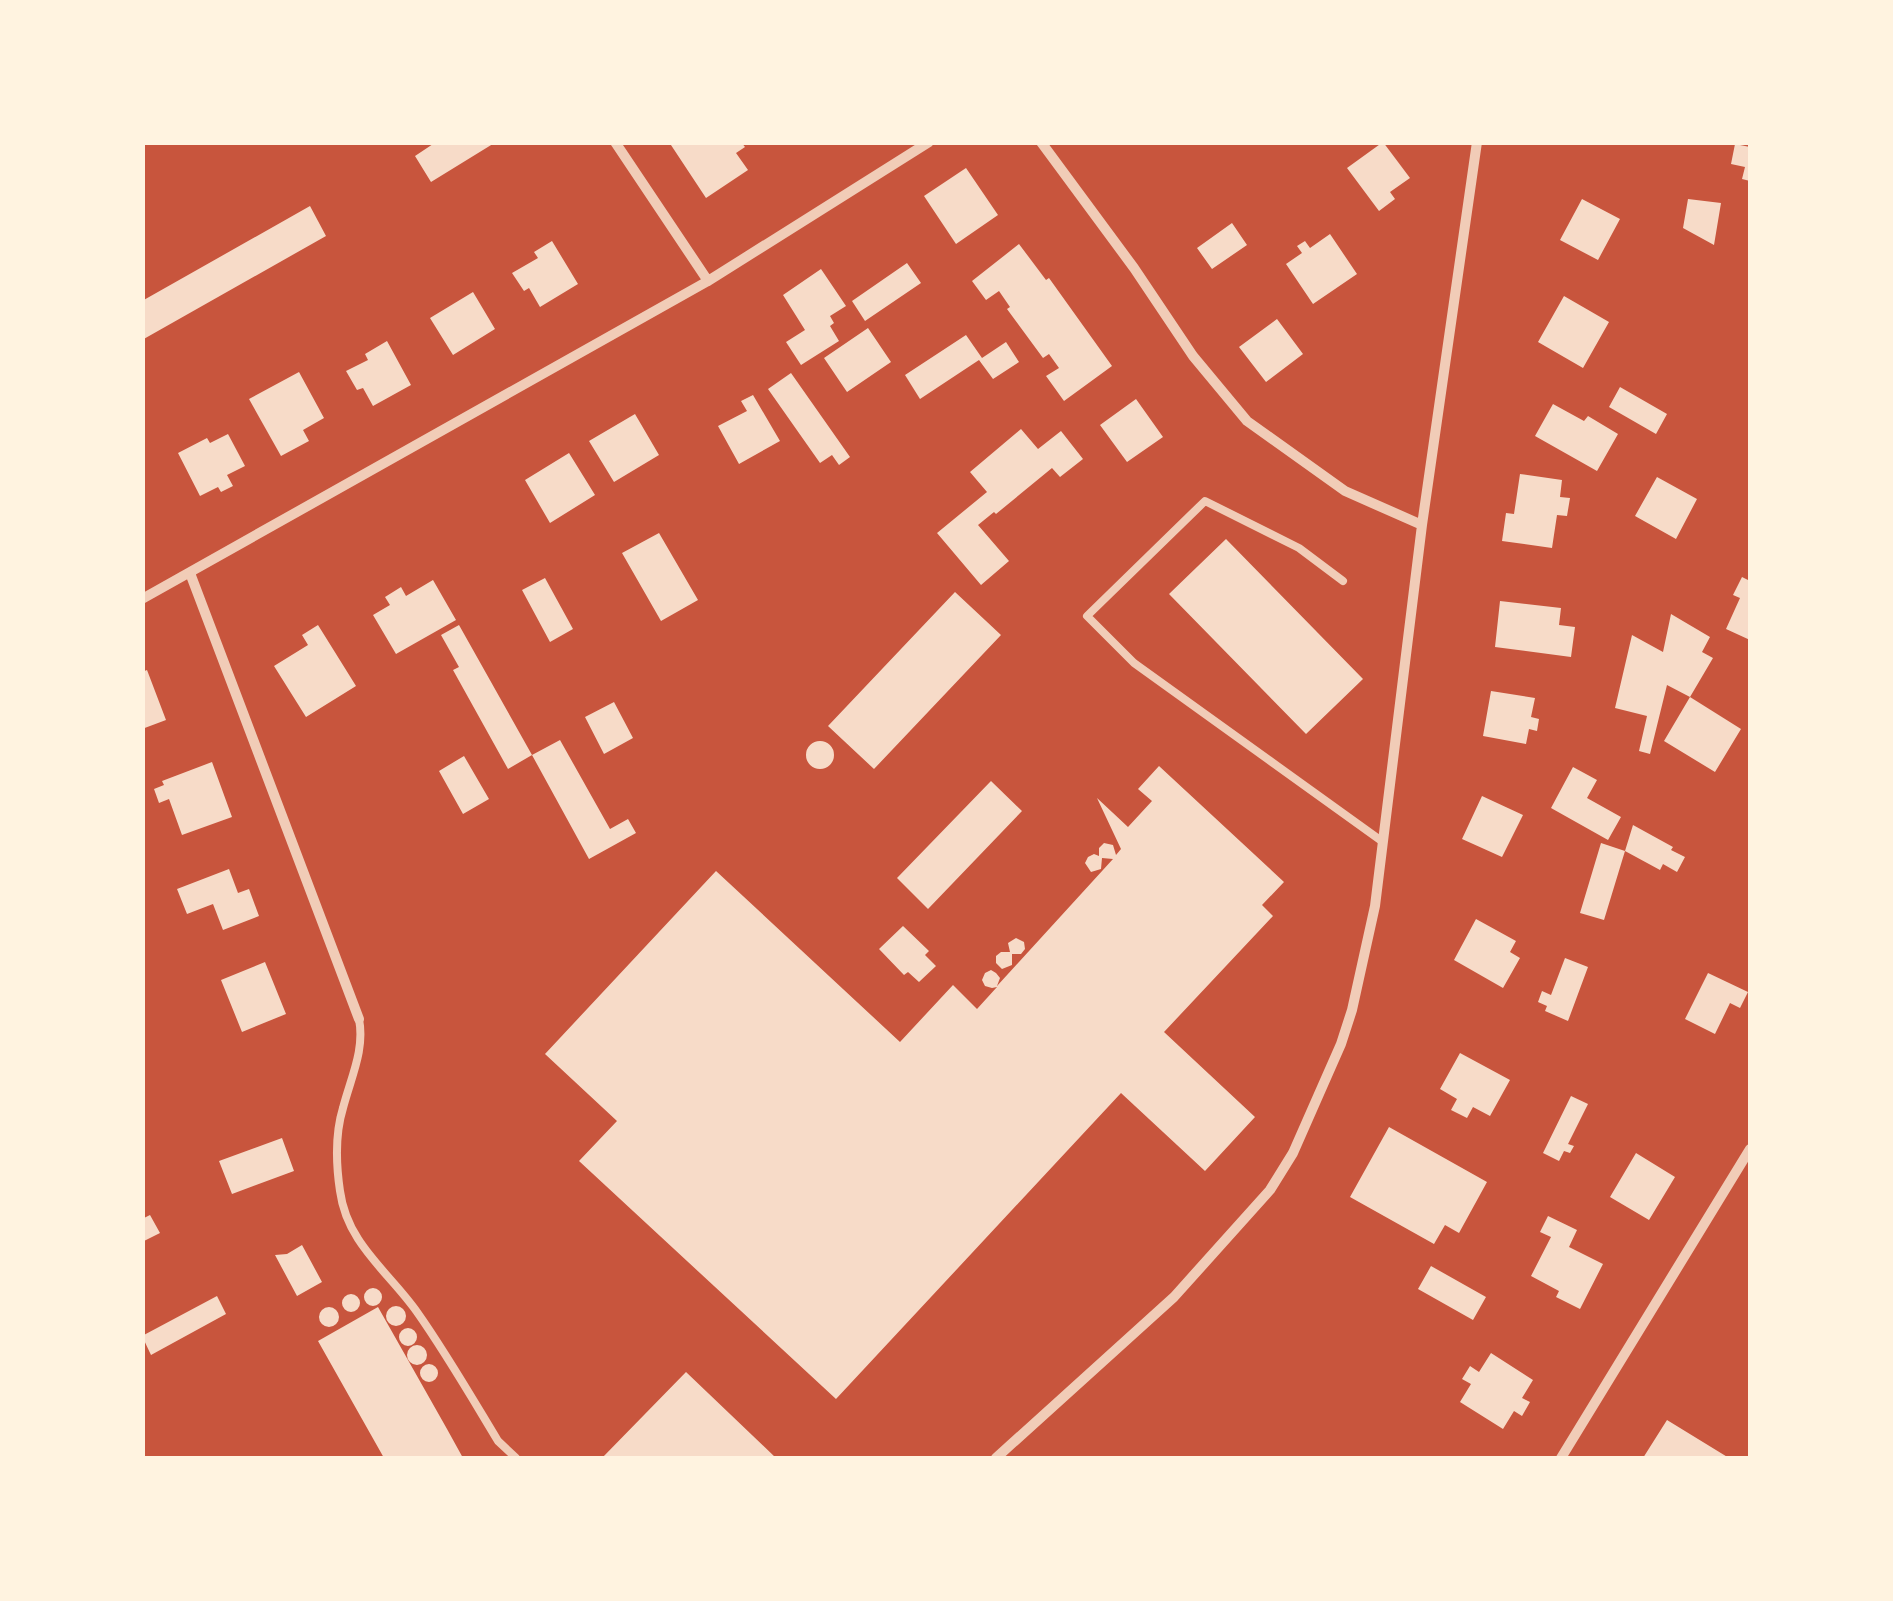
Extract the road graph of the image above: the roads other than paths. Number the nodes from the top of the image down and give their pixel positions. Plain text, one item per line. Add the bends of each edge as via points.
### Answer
1 (615, 142) edge
2 (929, 142) edge
3 (1040, 142) edge
4 (1477, 143) edge
5 (708, 282) junction
6 (1422, 525) junction
7 (190, 573) junction
8 (1342, 581) dead end
9 (142, 598) edge
10 (1383, 842) junction
11 (359, 1019) joint
12 (1750, 1149) edge
13 (516, 1458) edge
14 (996, 1458) edge
15 (1562, 1458) edge

1 - 5 street
2 - 5 street
3 - 6 street via 1247,421 1345,491
4 - 6 street
5 - 7 street
6 - 10 street
7 - 9 street
7 - 11 street
8 - 10 lane via 1298,548 1206,500 1087,616 1134,663
10 - 14 street via 1346,1027 1309,1120 1270,1190 1174,1297
11 - 13 lane via 362,1043 336,1143 340,1194 352,1228
12 - 15 street

